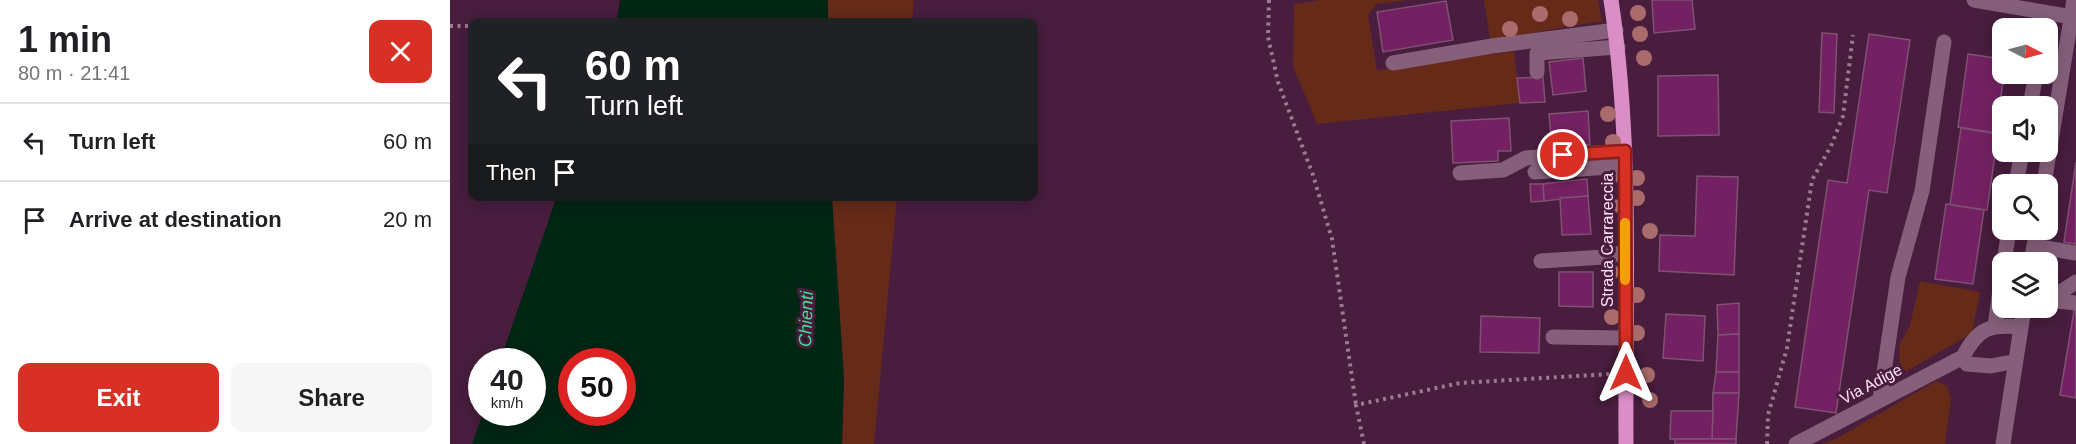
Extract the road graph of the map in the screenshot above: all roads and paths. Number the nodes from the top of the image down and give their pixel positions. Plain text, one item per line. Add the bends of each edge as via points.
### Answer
1 (1269, 0) edge
2 (1611, 0) edge
3 (1974, 0) edge
4 (2074, 6) edge
5 (450, 26) edge
6 (468, 26) edge
7 (1616, 30) junction
8 (1853, 35) dead end
9 (1944, 42) dead end
10 (1618, 47) junction
11 (1393, 63) dead end
12 (1537, 72) dead end
13 (1625, 158) junction
14 (1535, 172) dead end
15 (1460, 173) dead end
16 (2046, 174) edge
17 (2035, 240) edge
18 (2034, 246) junction
19 (1625, 252) junction
20 (2033, 252) edge
21 (2076, 253) edge
22 (1541, 261) dead end
23 (2076, 282) edge
24 (2058, 294) edge
25 (2058, 301) edge
26 (2076, 303) edge
27 (1996, 318) edge
28 (2022, 318) edge
29 (1995, 326) junction
30 (2020, 327) junction
31 (1553, 337) dead end
32 (1626, 338) junction
33 (1963, 357) junction
34 (2015, 363) junction
35 (1626, 373) junction
36 (1880, 399) junction
37 (1356, 405) junction
38 (1364, 444) edge
39 (1626, 444) edge
40 (1767, 444) edge
41 (1796, 444) edge
42 (2003, 444) edge

1 - 37 path via 1268,37 1278,82 1332,239
2 - 7 main road, Strada Carrareccia
3 - 4 street
4 - 16 street
5 - 6 path
7 - 10 main road, Strada Carrareccia
7 - 11 street
8 - 40 path via 1843,116 1812,180 1786,348 1768,416
9 - 36 street via 1922,191 1898,277
10 - 12 street via 1537,53
10 - 13 main road, Strada Carrareccia
13 - 14 street
13 - 15 street via 1526,158 1503,170
13 - 19 main road, Strada Carrareccia
17 - 18 street
18 - 20 street
18 - 21 street
19 - 22 street
19 - 32 main road, Strada Carrareccia
23 - 24 street
25 - 26 street
27 - 29 street
28 - 30 street
29 - 30 street
29 - 33 street, Via Adige via 1976,334
30 - 34 street
31 - 32 street
32 - 35 main road, Strada Carrareccia
33 - 34 street via 1967,364
33 - 36 street, Via Adige
34 - 42 street
35 - 37 path via 1460,382
35 - 39 main road, Strada Carrareccia
36 - 41 street, Via Adige
37 - 38 path

